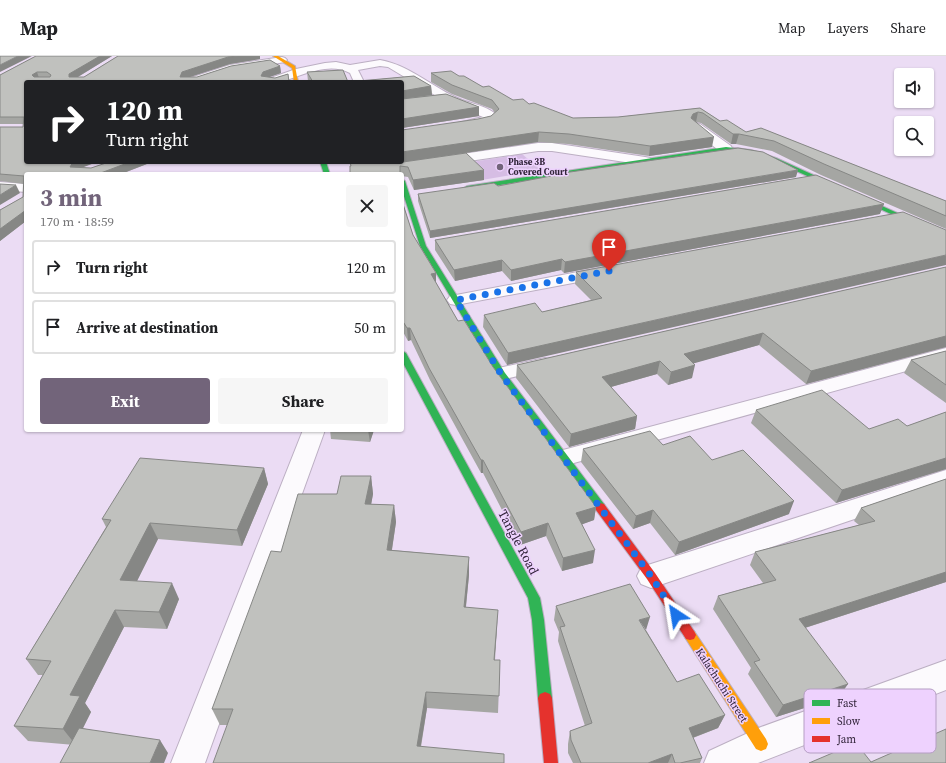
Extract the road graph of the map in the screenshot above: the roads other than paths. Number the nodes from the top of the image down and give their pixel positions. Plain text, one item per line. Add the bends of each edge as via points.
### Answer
1 (278, 58) edge
2 (217, 60) edge
3 (230, 68) junction
4 (350, 68) junction
5 (295, 77) edge
6 (194, 80) edge
7 (279, 80) edge
8 (358, 80) edge
9 (447, 98) junction
10 (432, 100) edge
11 (454, 127) edge
12 (696, 127) edge
13 (726, 149) junction
14 (645, 161) junction
15 (429, 163) edge
16 (815, 179) junction
17 (792, 183) edge
18 (404, 184) edge
19 (0, 186) edge
20 (454, 190) edge
21 (24, 195) edge
22 (901, 217) junction
23 (878, 221) edge
24 (946, 237) edge
25 (439, 244) edge
26 (423, 246) junction
27 (620, 269) edge
28 (456, 300) junction
29 (946, 354) edge
30 (404, 357) edge
31 (562, 360) edge
32 (501, 374) junction
33 (313, 432) edge
34 (563, 458) junction
35 (946, 479) edge
36 (651, 576) junction
37 (946, 675) edge
38 (908, 689) edge
39 (804, 728) edge
40 (761, 744) junction
41 (188, 763) edge
42 (551, 763) edge
43 (721, 763) edge

1 - 3 street
1 - 5 street via 294,67
2 - 3 street
3 - 6 street
4 - 5 street via 339,64 322,64
4 - 8 street
4 - 9 street via 380,63 391,65
5 - 7 street
9 - 10 street
9 - 11 street via 492,117 484,122
12 - 13 street
13 - 14 street
13 - 16 street via 746,149 766,155
14 - 15 street via 589,151 545,147
14 - 20 street
16 - 17 street
16 - 22 street
18 - 26 street, Kalachuchi Street via 412,196
19 - 21 street
22 - 23 street
22 - 24 street
25 - 26 street
26 - 28 street, Kalachuchi Street
27 - 28 street
28 - 32 street, Kalachuchi Street
29 - 34 street
30 - 42 street, Tangle Road via 534,598
31 - 32 street
32 - 34 street, Kalachuchi Street
33 - 41 street
34 - 36 street, Kalachuchi Street
35 - 36 street
36 - 40 street, Kalachuchi Street
37 - 38 street
39 - 40 street
40 - 43 street

